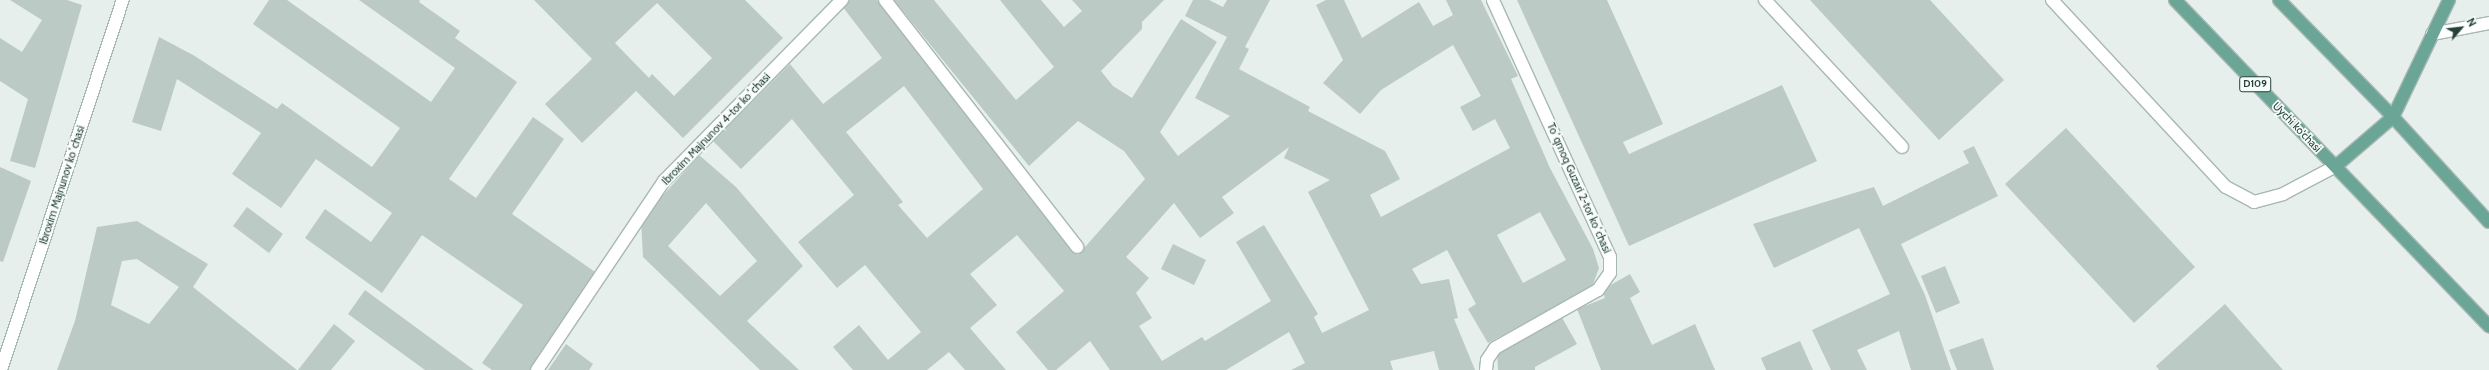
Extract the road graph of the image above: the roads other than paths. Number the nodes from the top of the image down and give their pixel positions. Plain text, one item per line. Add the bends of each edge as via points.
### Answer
1 (123, 0) edge
2 (842, 0) edge
3 (885, 0) edge
4 (1493, 0) edge
5 (1765, 0) edge
6 (2052, 0) edge
7 (2175, 0) edge
8 (2279, 0) edge
9 (2449, 0) edge
10 (2489, 23) edge
11 (2432, 34) junction
12 (2393, 117) junction
13 (1902, 147) dead end
14 (2336, 166) junction
15 (2489, 222) edge
16 (1077, 247) dead end
17 (2489, 326) edge
18 (1, 370) edge
19 (537, 370) edge
20 (1486, 370) edge

1 - 18 street, Ibroxim Majnunov koʻchasi
2 - 19 street, Ibroxim Majnunov 4-tor koʻchasi via 664,181
3 - 16 street
4 - 20 street, Toʻqmoq Guzari 2-tor koʻchasi via 1610,257 1610,273 1598,290 1495,348 1487,360
5 - 13 street
6 - 14 street via 2226,187 2254,202 2283,194
7 - 14 main road, Uychi ko'chasi / D109
8 - 12 main road
9 - 11 main road
10 - 11 street
11 - 12 main road
12 - 14 main road
12 - 15 main road
14 - 17 main road, Uychi ko'chasi / D109

